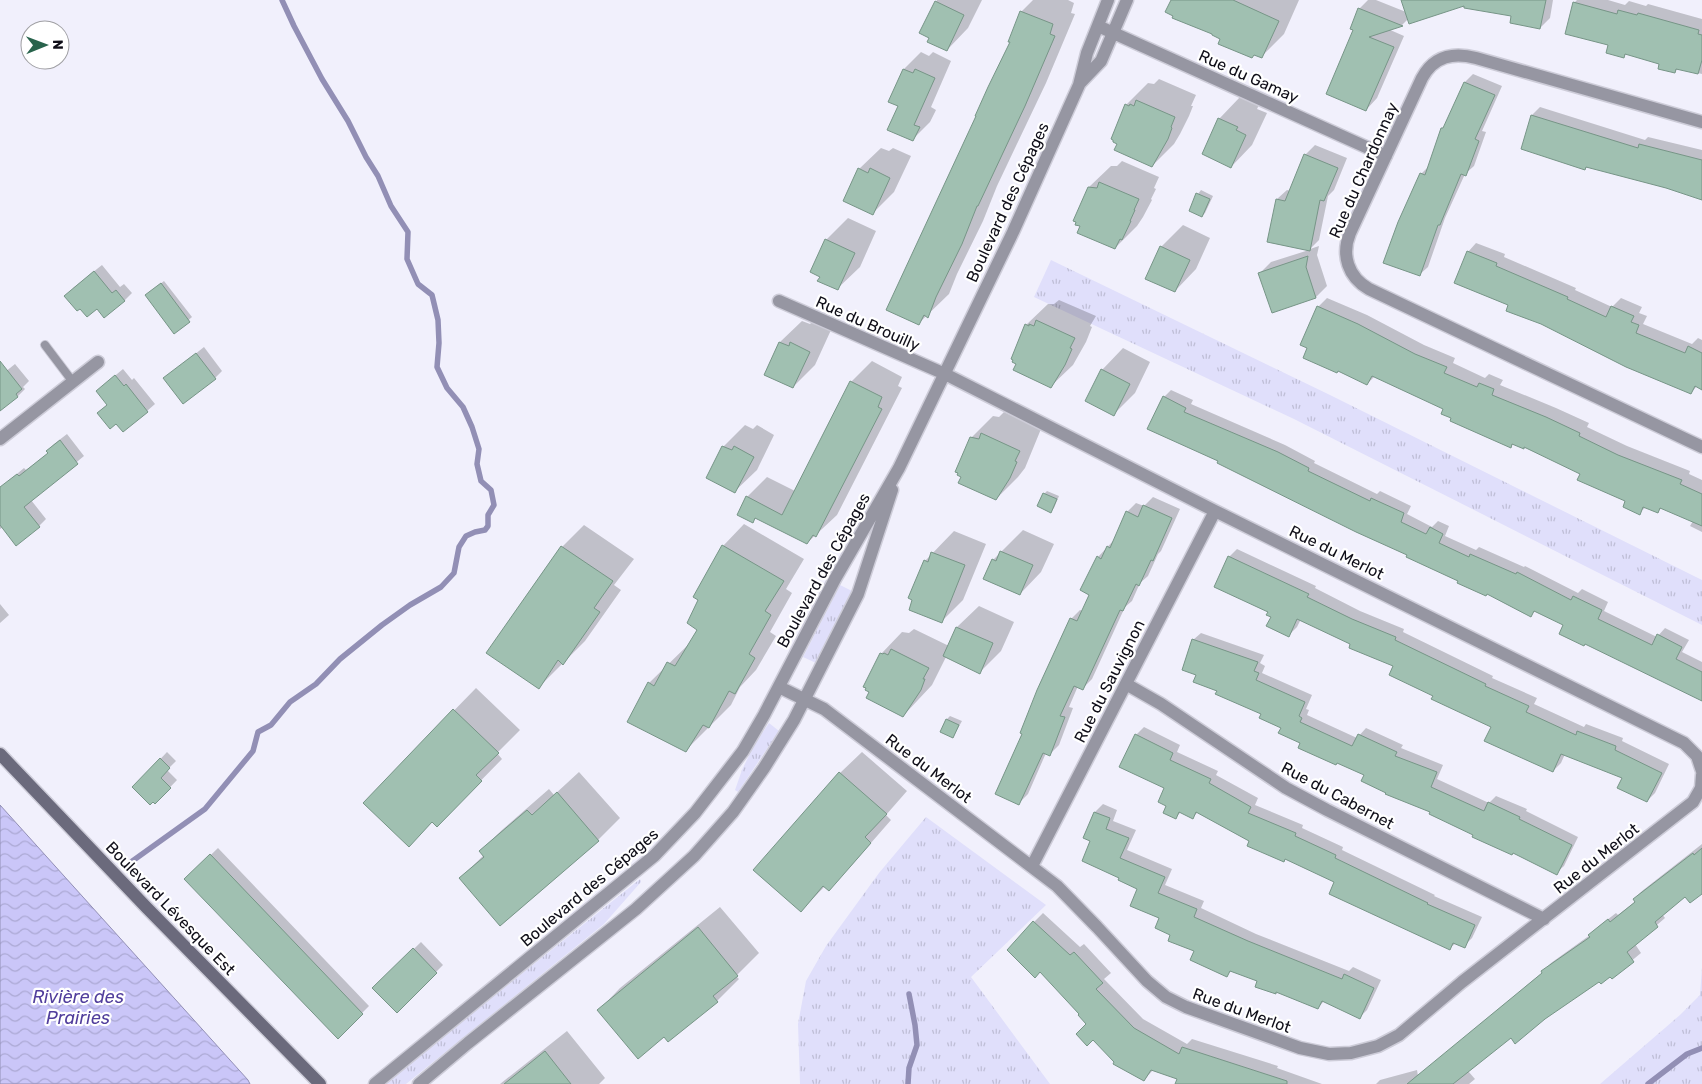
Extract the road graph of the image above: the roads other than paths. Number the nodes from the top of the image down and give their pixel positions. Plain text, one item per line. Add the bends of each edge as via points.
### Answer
1 (1108, 0) edge
2 (1127, 0) edge
3 (1098, 26) junction
4 (1114, 32) junction
5 (1079, 85) junction
6 (1702, 122) edge
7 (1386, 156) junction
8 (779, 301) dead end
9 (45, 345) dead end
10 (98, 362) dead end
11 (945, 374) junction
12 (73, 382) junction
13 (0, 438) edge
14 (1702, 447) edge
15 (899, 468) junction
16 (1215, 510) junction
17 (1126, 684) junction
18 (779, 687) junction
19 (805, 700) junction
20 (0, 754) edge
21 (1702, 771) edge
22 (1702, 776) edge
23 (1032, 866) junction
24 (1544, 918) junction
25 (320, 1084) edge
26 (375, 1084) edge
27 (419, 1084) edge

1 - 3 street, Boulevard des Cépages
2 - 4 street, Boulevard des Cépages
3 - 4 street, Rue du Gamay
3 - 5 street, Boulevard des Cépages via 1087,52
4 - 5 street, Boulevard des Cépages via 1101,62
4 - 7 street, Rue du Gamay
5 - 11 street, Boulevard des Cépages
6 - 7 street, Rue du Chardonnay via 1464,54 1451,55 1434,63 1425,72
7 - 14 street, Rue du Chardonnay via 1347,241 1346,260 1358,282
8 - 11 street, Rue du Brouilly
9 - 12 lane
10 - 12 street
11 - 15 street, Boulevard des Cépages
11 - 16 street, Rue du Merlot
12 - 13 street
15 - 18 street, Boulevard des Cépages via 835,579
15 - 19 street, Boulevard des Cépages via 858,594
16 - 17 street, Rue du Sauvignon
16 - 21 street, Rue du Merlot via 1684,743 1697,756
17 - 23 street, Rue du Sauvignon
17 - 24 street, Rue du Cabernet via 1286,788
18 - 19 street, Rue du Merlot
18 - 26 street, Boulevard des Cépages via 732,765 660,851
19 - 23 street, Rue du Merlot via 831,714
19 - 27 street, Boulevard des Cépages via 776,751 746,794 694,856 636,909
20 - 25 street, Boulevard Lévesque Est
22 - 24 street, Rue du Merlot via 1701,788 1693,802
23 - 24 street, Rue du Merlot via 1057,886 1166,998 1300,1048 1329,1054 1351,1053 1378,1046 1399,1035

